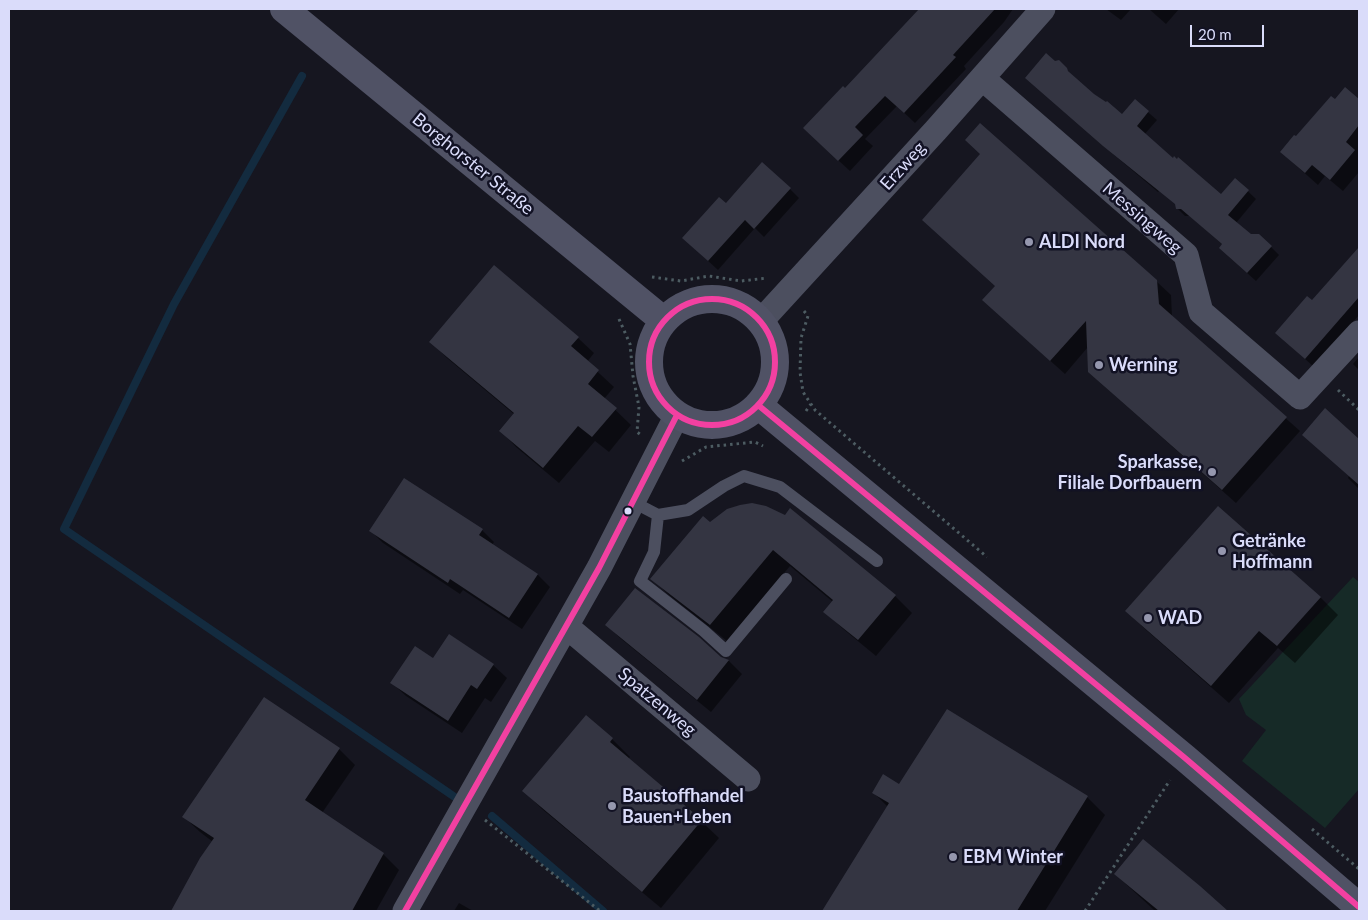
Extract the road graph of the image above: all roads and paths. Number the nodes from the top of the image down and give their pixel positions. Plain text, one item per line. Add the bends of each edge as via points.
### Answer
1 (284, 9) edge
2 (1043, 9) edge
3 (982, 78) junction
4 (663, 320) junction
5 (761, 322) junction
6 (1359, 333) edge
7 (758, 405) junction
8 (677, 415) junction
9 (633, 502) junction
10 (658, 515) junction
11 (877, 561) dead end
12 (786, 580) dead end
13 (566, 626) junction
14 (1185, 758) junction
15 (748, 779) dead end
16 (465, 804) junction
17 (1359, 907) edge
18 (405, 911) edge
19 (600, 911) edge
20 (1085, 911) edge

1 - 4 main road, Borghorster Straße
2 - 3 street, Erzweg
3 - 5 street, Erzweg
3 - 6 street, Messingweg via 1186,255 1201,312 1300,396
4 - 5 main road via 673,310 691,301 710,298 738,304
4 - 8 main road via 651,343 648,363 652,384 662,402
5 - 7 main road via 775,355 769,390
7 - 8 main road via 741,418 720,425 698,424
7 - 14 main road
8 - 9 street
9 - 10 lane
9 - 13 street
10 - 11 lane via 688,510 744,476 780,487
10 - 12 lane via 654,552 640,581 726,651
13 - 15 street, Spatzenweg
13 - 16 street
14 - 17 main road
14 - 20 path
16 - 18 street
16 - 19 path

